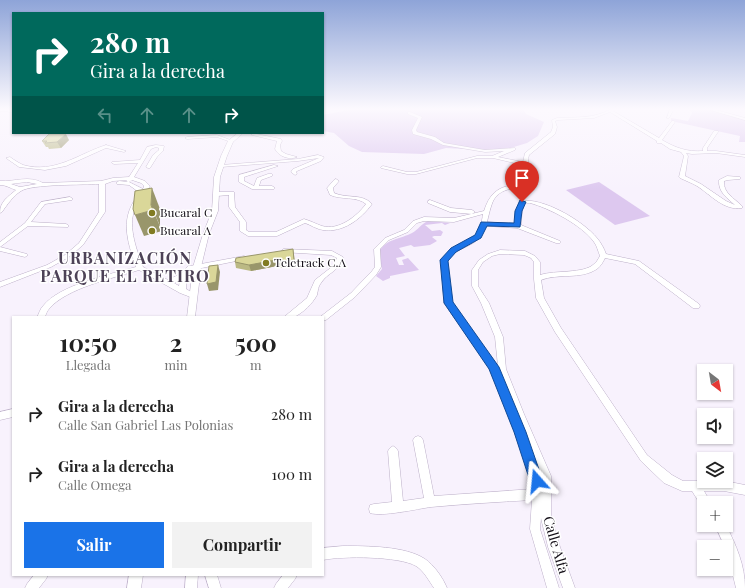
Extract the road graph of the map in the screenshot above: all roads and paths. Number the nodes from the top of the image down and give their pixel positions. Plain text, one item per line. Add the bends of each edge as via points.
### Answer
1 (210, 136) edge
2 (218, 136) edge
3 (237, 136) edge
4 (265, 136) edge
5 (428, 136) edge
6 (549, 136) edge
7 (652, 136) edge
8 (663, 136) edge
9 (713, 136) edge
10 (187, 138) dead end
11 (661, 140) junction
12 (231, 141) junction
13 (124, 150) dead end
14 (705, 150) junction
15 (684, 154) junction
16 (745, 156) edge
17 (493, 157) junction
18 (8, 158) dead end
19 (310, 158) junction
20 (141, 161) junction
21 (282, 162) junction
22 (114, 163) dead end
23 (525, 164) junction
24 (220, 166) junction
25 (148, 167) dead end
26 (383, 167) dead end
27 (295, 174) dead end
28 (38, 175) junction
29 (270, 176) dead end
30 (738, 178) dead end
31 (129, 181) junction
32 (336, 181) dead end
33 (0, 182) edge
34 (102, 182) junction
35 (7, 184) junction
36 (42, 185) junction
37 (256, 188) junction
38 (272, 188) dead end
39 (20, 189) junction
40 (143, 192) junction
41 (217, 194) junction
42 (70, 199) dead end
43 (430, 202) dead end
44 (0, 211) edge
45 (482, 212) junction
46 (27, 224) junction
47 (484, 224) junction
48 (66, 226) dead end
49 (518, 226) junction
50 (558, 242) dead end
51 (0, 244) edge
52 (0, 249) edge
53 (278, 252) edge
54 (25, 255) dead end
55 (603, 256) junction
56 (251, 257) edge
57 (140, 268) junction
58 (196, 270) junction
59 (184, 275) junction
60 (537, 279) junction
61 (168, 283) junction
62 (0, 285) edge
63 (182, 291) junction
64 (193, 296) junction
65 (696, 306) dead end
66 (42, 316) edge
67 (191, 316) edge
68 (289, 316) edge
69 (324, 317) edge
70 (12, 413) edge
71 (0, 416) edge
72 (418, 440) dead end
73 (393, 451) dead end
74 (695, 487) junction
75 (745, 490) edge
76 (538, 494) junction
77 (701, 496) edge
78 (430, 502) junction
79 (398, 506) junction
80 (374, 509) dead end
81 (723, 532) edge
82 (324, 554) edge
83 (41, 576) edge
84 (136, 576) edge
85 (192, 576) edge
86 (212, 576) edge
87 (289, 576) edge
88 (31, 588) edge
89 (134, 588) edge
90 (191, 588) edge
91 (215, 588) edge
92 (280, 588) edge
93 (441, 588) edge
94 (553, 588) edge
95 (569, 588) edge
96 (742, 588) edge

1 - 10 street
2 - 12 street
3 - 12 street
4 - 19 street via 280,140 278,150 284,156
5 - 17 street via 443,144 488,152 513,149
6 - 23 street via 527,154
7 - 11 street
8 - 11 street
9 - 14 street
11 - 15 street
12 - 24 street
13 - 28 street via 106,146
14 - 15 street
14 - 16 street
15 - 30 street via 682,177 737,208 740,207 726,195 721,184 722,180 727,178
17 - 23 street
17 - 26 street via 474,157 416,174
18 - 28 street
19 - 21 street
19 - 27 street via 322,158 295,170
20 - 22 street
20 - 25 street via 150,147 162,147
20 - 31 street
21 - 24 street
21 - 37 street via 282,165 241,176 245,185
23 - 45 street via 534,180 500,190
24 - 41 street
28 - 35 street
28 - 36 street
29 - 37 street via 259,179
31 - 34 street
31 - 40 street
31 - 40 street via 145,183 146,189
32 - 41 street via 330,188 332,194 364,200 369,204 354,219 335,228 321,228 304,221 276,234 248,234 244,232 241,219 232,207 232,193
33 - 35 street
34 - 36 street
34 - 62 street via 102,212 81,244 49,266
35 - 39 street
36 - 39 street
37 - 38 street
39 - 44 street
40 - 57 street via 132,208 129,220 132,248
41 - 58 street via 215,211
42 - 46 street via 43,203
43 - 45 street via 450,210
45 - 47 street
45 - 69 street via 454,220 424,219 387,239 377,249 378,267 374,273 353,295
46 - 48 street
46 - 51 street
47 - 49 street
47 - 76 street via 478,237 453,250 444,260 448,303 494,367 537,481
49 - 50 street
49 - 55 street via 522,202 533,202 552,209 585,230 594,238
52 - 54 street
53 - 68 street via 332,253 340,257 335,269 318,281 309,301
55 - 60 street via 596,267 581,272 551,273
55 - 65 street via 637,262
56 - 58 street
57 - 61 street
57 - 66 street via 67,293 49,303
58 - 59 street
58 - 64 street
59 - 61 street
59 - 63 street
60 - 74 street via 540,298 558,330 644,458 668,479 682,486
60 - 95 street, Calle Alfa via 537,262 525,253 500,252 490,255 481,261 475,270 475,286 485,303 498,337 502,369 546,476 546,516
61 - 63 street
63 - 64 street
64 - 67 street
70 - 71 street
72 - 78 street
73 - 79 street
74 - 75 street via 724,486
74 - 77 street
76 - 78 street
76 - 94 street via 535,529
78 - 79 street
79 - 80 street
81 - 96 street via 733,552
82 - 93 street via 340,552 398,555 419,562 432,574
83 - 88 street
84 - 89 street
85 - 90 street
86 - 91 street
87 - 92 street

